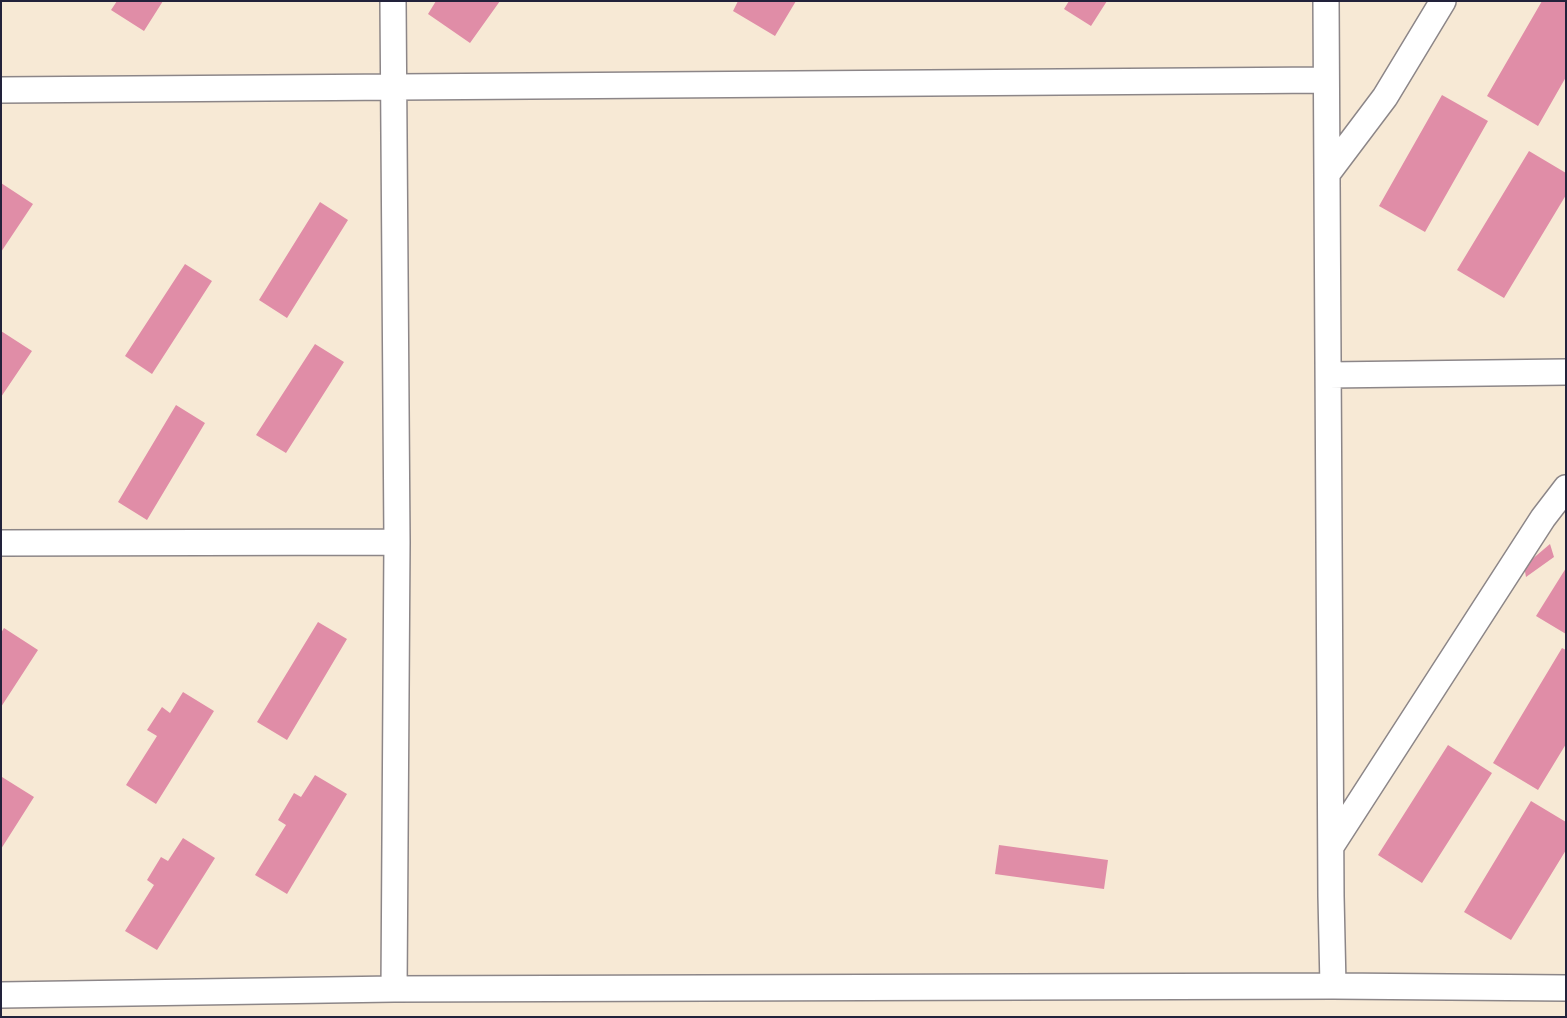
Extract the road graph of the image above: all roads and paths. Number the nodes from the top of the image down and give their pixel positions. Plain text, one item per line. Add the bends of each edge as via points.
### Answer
1 (393, 1) edge
2 (1326, 1) edge
3 (1443, 1) edge
4 (1326, 80) junction
5 (394, 88) junction
6 (6, 96) edge
7 (1327, 174) junction
8 (1566, 372) edge
9 (1329, 375) junction
10 (1566, 488) edge
11 (396, 542) junction
12 (1, 543) edge
13 (1332, 845) junction
14 (1334, 986) junction
15 (1566, 988) edge
16 (394, 989) junction
17 (1, 996) edge

1 - 5 street
2 - 4 street
3 - 7 street via 1385,97
4 - 5 street
4 - 7 street
5 - 6 street
5 - 11 street
7 - 9 street
8 - 9 street
9 - 13 street
10 - 13 street via 1538,526
11 - 12 street
11 - 16 street
13 - 14 street
14 - 15 street
14 - 16 street
16 - 17 street

